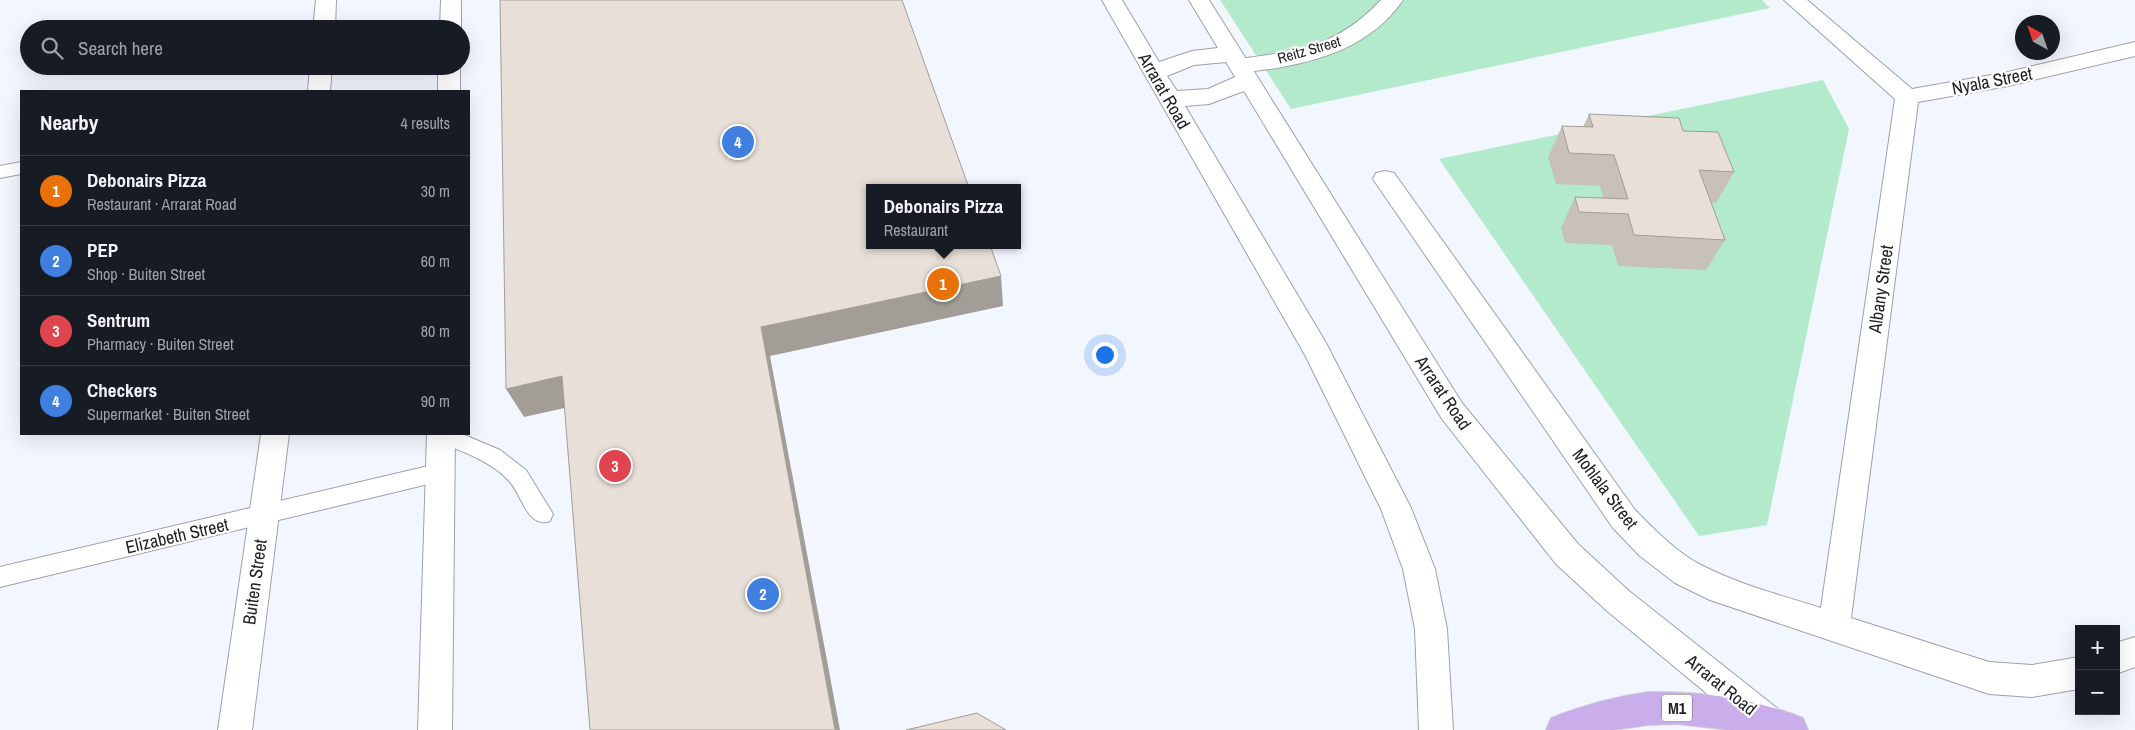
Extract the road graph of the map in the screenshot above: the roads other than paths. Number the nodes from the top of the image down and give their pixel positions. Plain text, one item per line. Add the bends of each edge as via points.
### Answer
1 (326, 0) edge
2 (451, 0) edge
3 (1112, 0) edge
4 (1199, 0) edge
5 (1393, 0) edge
6 (1794, 0) edge
7 (325, 20) edge
8 (450, 20) edge
9 (2135, 49) edge
10 (1240, 68) junction
11 (1154, 74) junction
12 (320, 75) edge
13 (449, 75) edge
14 (319, 90) edge
15 (448, 90) edge
16 (1168, 98) junction
17 (1907, 98) junction
18 (20, 168) edge
19 (0, 172) edge
20 (1385, 179) dead end
21 (275, 435) edge
22 (441, 435) edge
23 (443, 435) edge
24 (440, 472) junction
25 (542, 514) dead end
26 (264, 515) junction
27 (0, 577) edge
28 (1834, 628) junction
29 (2135, 652) edge
30 (2120, 658) edge
31 (2075, 674) edge
32 (1779, 726) edge
33 (236, 730) edge
34 (435, 730) edge
35 (1436, 730) edge
36 (1563, 730) edge

1 - 7 street
2 - 8 street
3 - 11 street, Arrarat Road
4 - 10 street, Arrarat Road
5 - 10 street, Reitz Street via 1366,27 1338,45 1294,58
6 - 17 street
9 - 17 street, Nyala Street via 2008,79
10 - 11 street via 1208,55 1182,60
10 - 16 street via 1224,93 1185,100
10 - 32 street, Arrarat Road via 1452,410 1528,507 1567,554 1618,601
11 - 16 street, Arrarat Road
12 - 14 street
13 - 15 street
16 - 35 street, Arrarat Road via 1316,351 1396,508 1419,569 1431,629
17 - 28 street, Albany Street
18 - 19 lane
20 - 28 street, Mohlala Street via 1624,519 1651,546 1686,573 1721,590
21 - 26 street, Buiten Street
22 - 24 street
23 - 25 lane via 493,456 518,476
24 - 26 lane, Elizabeth Street
24 - 34 street
26 - 27 lane, Elizabeth Street
26 - 33 street, Buiten Street
28 - 31 street, Mohlala Street via 1989,678 2032,682
29 - 30 street
32 - 36 main road, M1 via 1702,708 1642,708 1587,719

